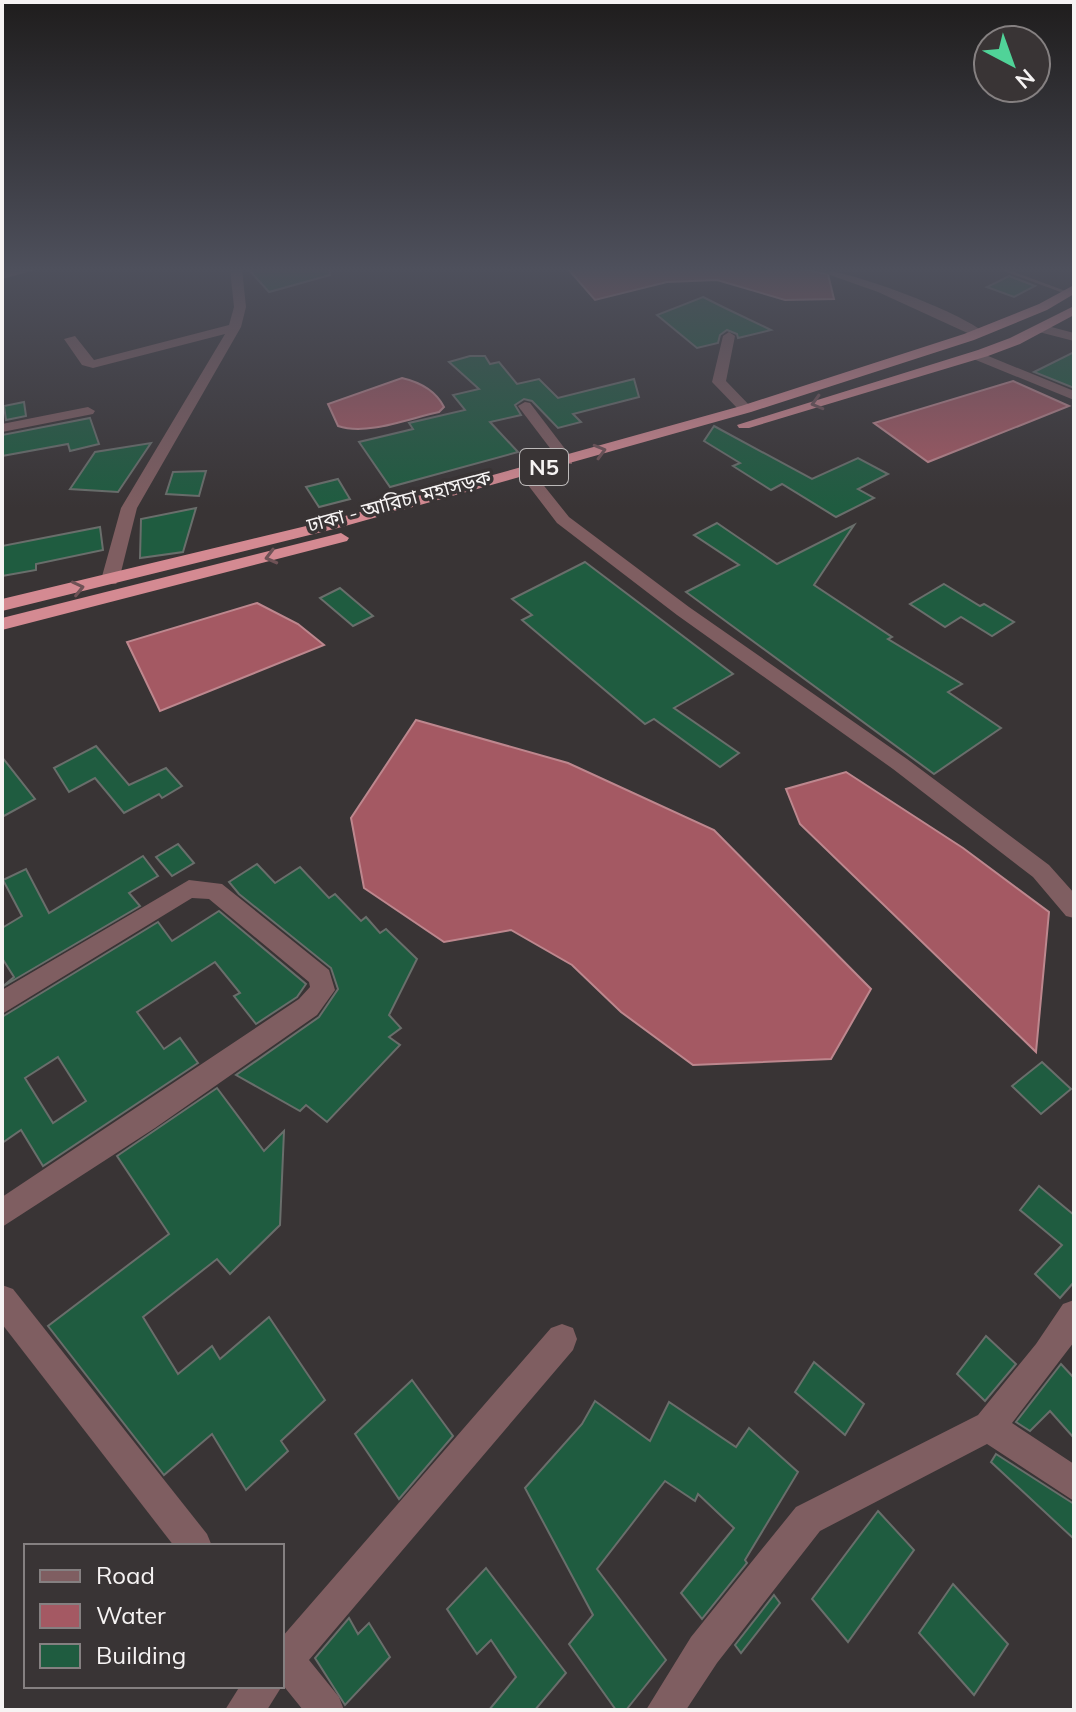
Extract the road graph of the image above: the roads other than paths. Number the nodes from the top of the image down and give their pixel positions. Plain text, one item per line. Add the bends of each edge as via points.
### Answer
1 (77, 349) edge
2 (151, 349) edge
3 (222, 349) edge
4 (726, 349) edge
5 (930, 349) edge
6 (990, 349) edge
7 (976, 355) junction
8 (1074, 396) edge
9 (525, 406) dead end
10 (746, 409) junction
11 (88, 411) dead end
12 (2, 428) edge
13 (567, 461) junction
14 (536, 485) junction
15 (110, 580) junction
16 (2, 605) edge
17 (2, 624) edge
18 (1074, 909) edge
19 (2, 1003) edge
20 (2, 1213) edge
21 (2, 1300) edge
22 (1074, 1315) edge
23 (562, 1339) dead end
24 (989, 1426) junction
25 (1074, 1484) edge
26 (193, 1544) edge
27 (284, 1659) edge
28 (284, 1672) edge
29 (260, 1688) edge
30 (243, 1710) edge
31 (326, 1710) edge
32 (664, 1710) edge

1 - 2 street via 93,364
3 - 15 street via 129,508
4 - 10 street via 719,382
5 - 10 highway, N5
6 - 7 highway, ঢাকা - আরিচা মহাসড়ক / N5
7 - 8 street
7 -> 14 highway, ঢাকা - আরিচা মহাসড়ক / N5
9 - 13 street
13 -> 10 highway, N5
11 - 12 street
13 - 15 highway, N5
14 -> 17 highway, ঢাকা - আরিচা মহাসড়ক / N5
14 - 18 street via 563,520 1041,871
16 -> 15 highway, N5
19 - 20 street via 189,889 214,890 320,977 323,990 308,1007
21 - 26 street
22 - 24 street
23 - 27 street
24 - 25 street
24 - 32 street via 808,1519 704,1650
28 - 31 street
29 - 30 street

